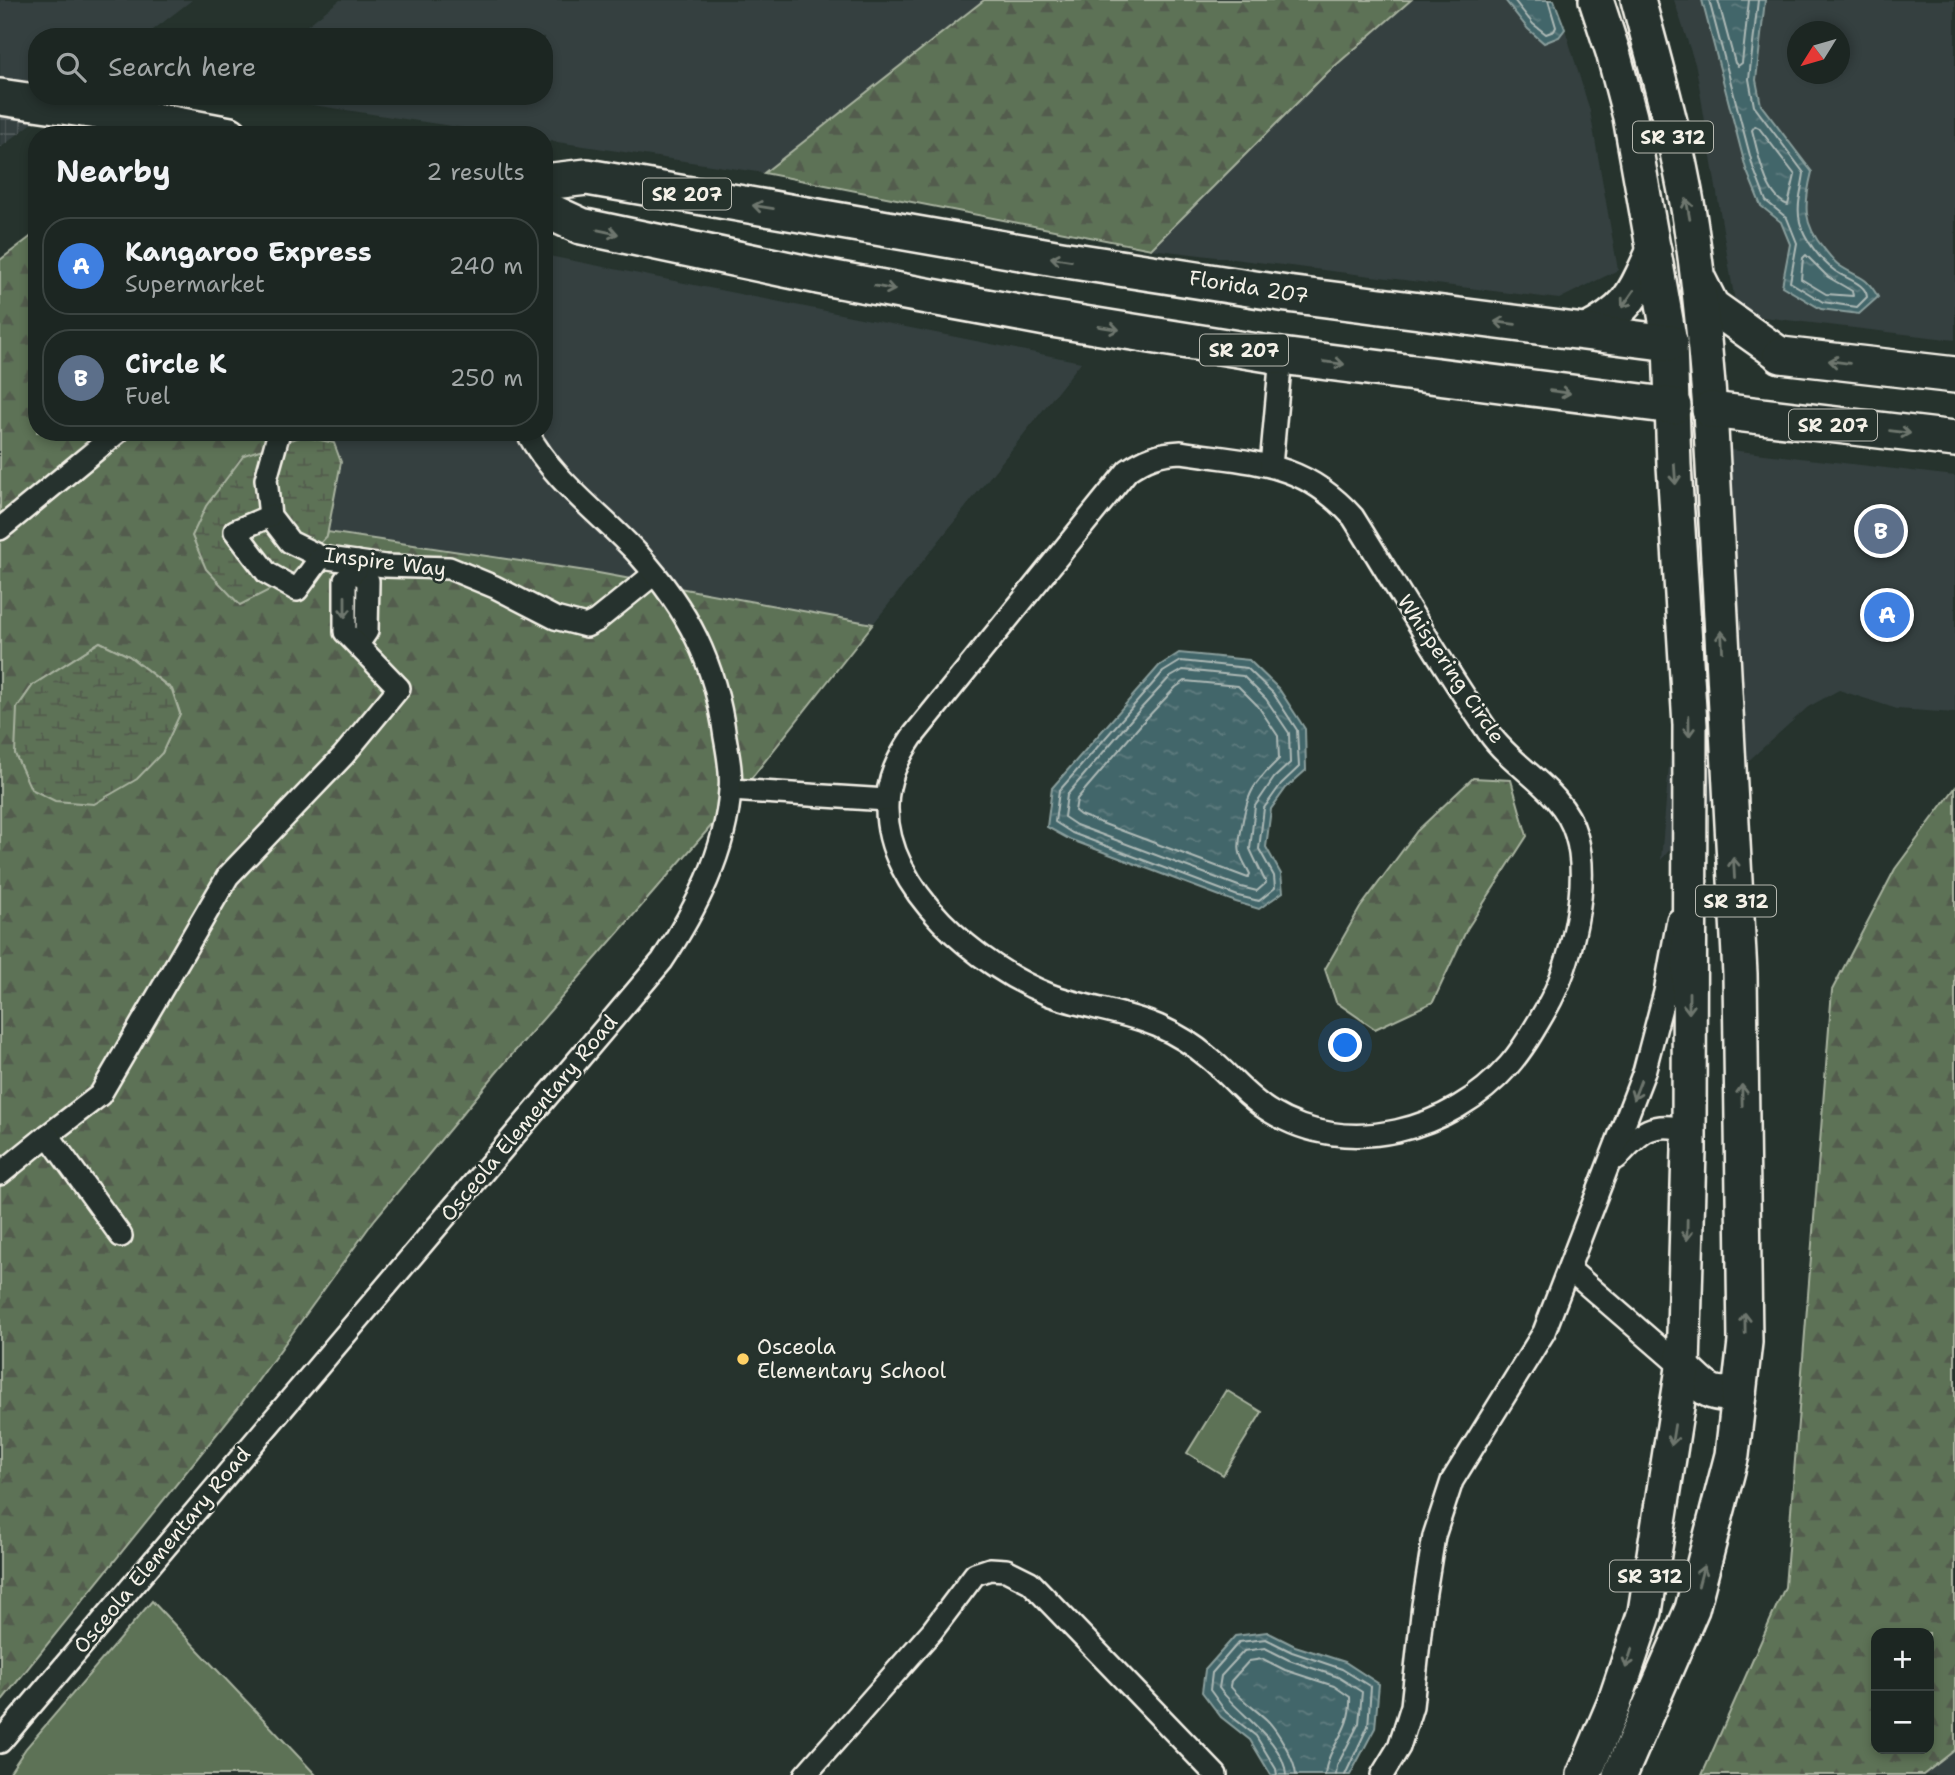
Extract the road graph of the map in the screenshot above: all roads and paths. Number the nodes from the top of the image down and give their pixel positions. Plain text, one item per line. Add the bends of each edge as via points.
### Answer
1 (1596, 0) edge
2 (1638, 0) edge
3 (0, 97) edge
4 (28, 101) edge
5 (55, 105) edge
6 (182, 126) edge
7 (553, 181) edge
8 (553, 213) edge
9 (1654, 250) junction
10 (1698, 277) junction
11 (1585, 332) junction
12 (1670, 343) junction
13 (1705, 347) junction
14 (1781, 355) junction
15 (1281, 356) junction
16 (1955, 376) edge
17 (1673, 406) junction
18 (1710, 410) junction
19 (1955, 439) edge
20 (107, 441) edge
21 (277, 441) edge
22 (533, 441) edge
23 (1271, 466) junction
24 (270, 516) junction
25 (0, 529) edge
26 (321, 557) junction
27 (356, 566) junction
28 (654, 574) junction
29 (731, 789) junction
30 (887, 800) junction
31 (1689, 857) junction
32 (1689, 1131) junction
33 (48, 1135) junction
34 (1606, 1171) junction
35 (0, 1174) edge
36 (121, 1236) dead end
37 (1569, 1269) junction
38 (1683, 1368) junction
39 (1739, 1391) junction
40 (0, 1742) edge
41 (805, 1775) edge
42 (1216, 1775) edge
43 (1382, 1775) edge
44 (1584, 1775) edge
45 (1619, 1775) edge

1 - 9 main road, SR 312 via 1630,117
10 -> 2 main road, SR 312 via 1676,149
3 - 4 highway
5 - 6 highway
11 -> 7 highway, Florida 207 / SR 207 via 1060,259 587,177
8 -> 15 highway, SR 207 via 581,226 818,276
9 -> 11 main road via 1626,305
9 - 12 main road, SR 312
10 - 13 main road, SR 312
10 - 14 main road via 1712,306
11 - 12 highway, Florida 207 / SR 207
12 - 13 main road, SR 207
12 - 17 main road, SR 312
13 - 14 main road, SR 207
13 - 18 main road, SR 312
16 -> 14 highway, SR 207
15 -> 17 highway, SR 207
15 - 23 street
17 - 18 main road, SR 207
17 -> 31 main road, SR 312 via 1689,725
18 -> 19 highway, SR 207
39 -> 18 main road, SR 312 via 1745,1342 1740,974
20 - 25 street
21 - 24 street via 266,479
22 - 28 street, Osceola Elementary Road via 559,478
23 - 30 street, Whispering Circle via 1181,452 1144,459 1128,470 912,737 898,758
23 - 30 street, Whispering Circle via 1318,485 1353,517 1491,736 1557,799 1576,834 1581,856 1578,910 1566,964 1553,998 1526,1043 1483,1090 1432,1119 1376,1136 1322,1133 1293,1124 1269,1111 1185,1040 1131,1016 1048,994 982,957 946,925 911,882 889,834
24 - 26 street, Inspire Way via 290,542
24 - 26 street via 235,531 267,573 297,590
26 - 27 street, Inspire Way
27 - 28 street, Inspire Way via 449,568 555,618 586,626
27 - 33 street via 368,581 367,631 358,644 399,688 343,756 228,876 100,1095
28 - 29 street, Osceola Elementary Road via 684,612 713,678
29 - 30 street
29 - 40 street, Osceola Elementary Road via 702,894 662,961
31 -> 32 main road, SR 312
31 -> 34 street via 1665,992 1644,1073
32 - 34 street via 1671,1125 1638,1134
32 -> 38 main road, SR 312
33 - 35 street
33 - 36 street
34 - 37 street
37 - 38 street
37 - 43 street via 1544,1332 1452,1480 1434,1536 1412,1706 1399,1746
38 - 39 main road via 1711,1392 1723,1396
38 -> 44 main road, SR 312 via 1645,1612
45 -> 39 main road, SR 312 via 1692,1609 1732,1455
41 - 42 street via 932,1631 975,1574 990,1569 1006,1570 1030,1581

